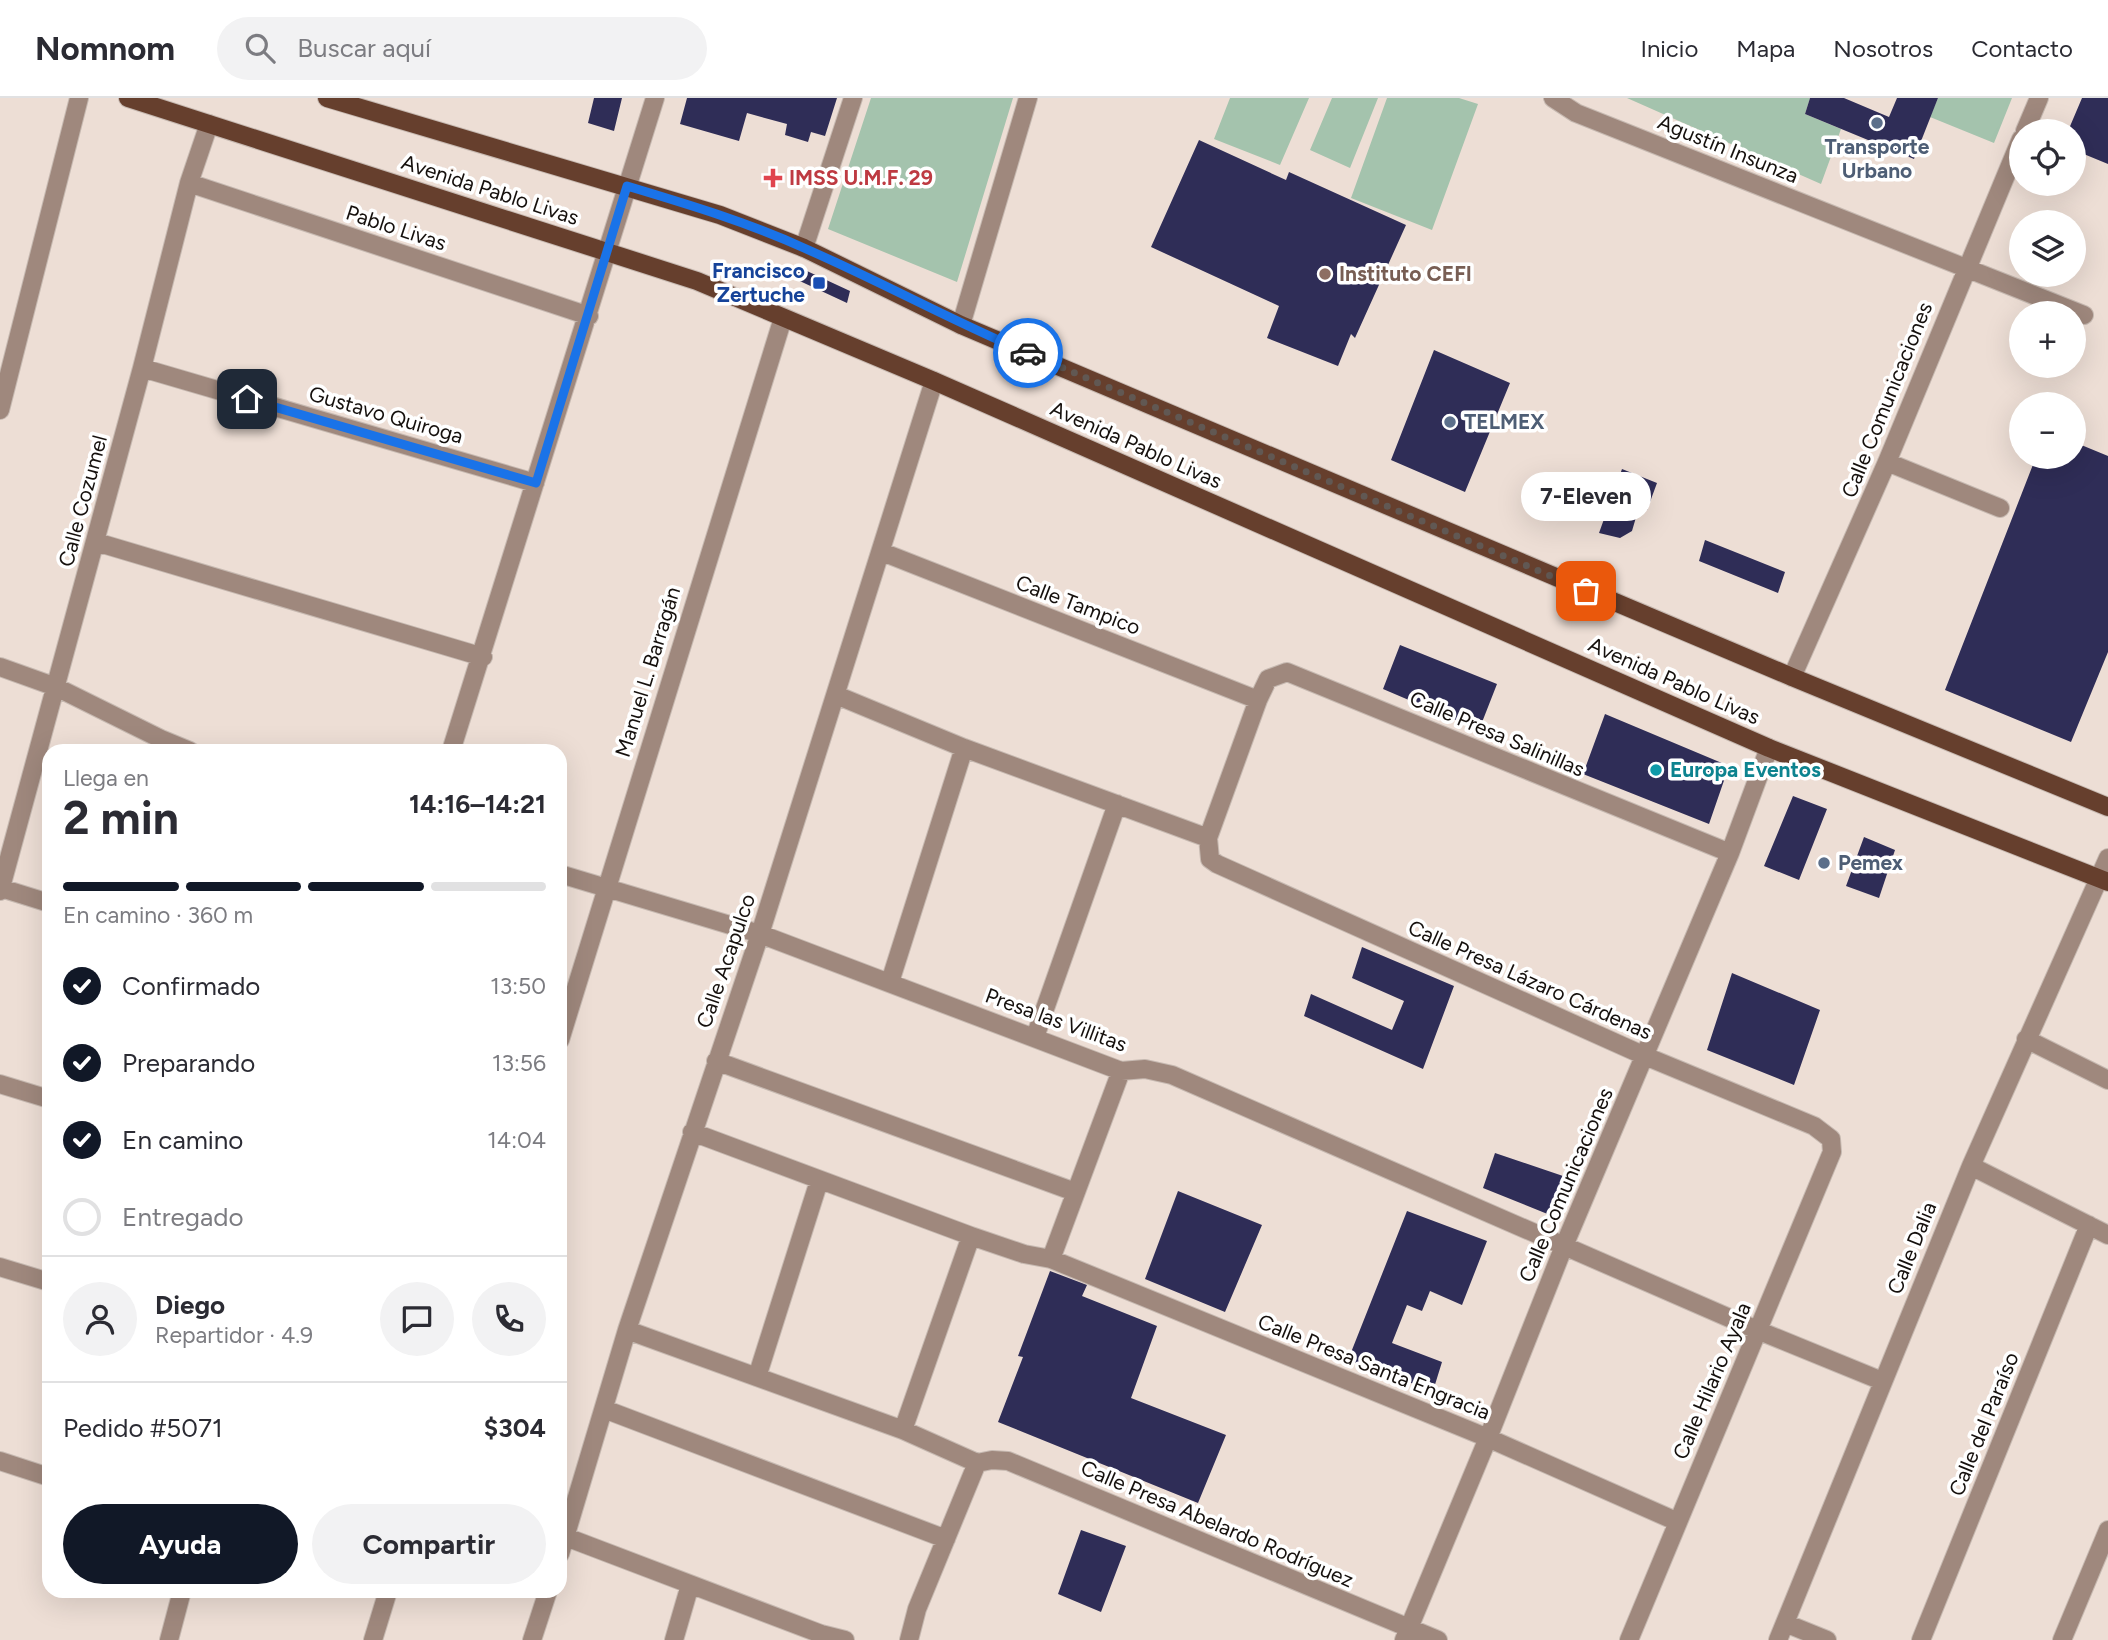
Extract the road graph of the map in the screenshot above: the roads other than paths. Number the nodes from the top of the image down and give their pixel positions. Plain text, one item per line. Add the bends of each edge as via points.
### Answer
1 (79, 98) edge
2 (128, 98) edge
3 (327, 98) edge
4 (655, 98) edge
5 (853, 98) edge
6 (1028, 98) edge
7 (1553, 98) edge
8 (2039, 98) edge
9 (2030, 119) edge
10 (209, 124) junction
11 (2009, 167) edge
12 (189, 183) junction
13 (627, 186) junction
14 (804, 248) junction
15 (607, 251) junction
16 (1966, 268) junction
17 (2049, 301) edge
18 (589, 316) junction
19 (783, 318) junction
20 (961, 325) junction
21 (142, 368) junction
22 (934, 381) junction
23 (0, 410) edge
24 (1887, 462) junction
25 (536, 483) junction
26 (2000, 508) dead end
27 (96, 542) junction
28 (882, 552) junction
29 (483, 657) junction
30 (0, 667) edge
31 (1792, 677) junction
32 (56, 687) junction
33 (836, 695) junction
34 (1258, 699) junction
35 (173, 744) edge
36 (454, 744) edge
37 (964, 748) junction
38 (1769, 748) junction
39 (1116, 804) junction
40 (2108, 807) edge
41 (1208, 838) junction
42 (1730, 853) junction
43 (2108, 858) edge
44 (567, 876) edge
45 (2104, 880) edge
46 (606, 888) junction
47 (0, 889) edge
48 (42, 901) edge
49 (760, 934) junction
50 (890, 982) junction
51 (567, 1017) edge
52 (1035, 1037) junction
53 (2026, 1039) junction
54 (1645, 1056) junction
55 (716, 1060) junction
56 (1121, 1071) junction
57 (2108, 1080) edge
58 (0, 1084) edge
59 (42, 1097) edge
60 (692, 1132) junction
61 (1831, 1139) joint
62 (1970, 1167) junction
63 (819, 1181) junction
64 (1075, 1192) junction
65 (2089, 1225) junction
66 (2108, 1235) edge
67 (971, 1236) junction
68 (1564, 1246) junction
69 (1051, 1259) junction
70 (0, 1267) edge
71 (42, 1280) edge
72 (627, 1330) junction
73 (1758, 1330) junction
74 (757, 1377) junction
75 (1882, 1381) junction
76 (604, 1409) junction
77 (903, 1430) junction
78 (1488, 1438) junction
79 (0, 1461) edge
80 (977, 1463) junction
81 (42, 1474) edge
82 (1678, 1522) junction
83 (2108, 1530) edge
84 (567, 1533) edge
85 (567, 1536) edge
86 (946, 1539) junction
87 (690, 1584) junction
88 (180, 1598) edge
89 (386, 1598) edge
90 (546, 1598) edge
91 (1785, 1623) junction
92 (1406, 1634) edge
93 (820, 1637) edge
94 (169, 1640) edge
95 (373, 1640) edge
96 (533, 1640) edge
97 (674, 1640) edge
98 (845, 1640) edge
99 (909, 1640) edge
100 (1438, 1640) edge
101 (1629, 1640) edge
102 (1778, 1640) edge
103 (1827, 1640) edge
104 (1921, 1640) edge
105 (2062, 1640) edge

1 - 23 street
2 - 10 main road, Avenida Pablo Livas
3 - 13 main road, Avenida Pablo Livas
4 - 13 street
5 - 14 street
6 - 20 street
7 - 16 street, Agustín Insunza via 1576,113
8 - 9 street
10 - 12 street, Calle Cozumel
10 - 15 main road, Avenida Pablo Livas
11 - 16 street, Calle Comunicaciones
12 - 18 street, Pablo Livas
12 - 21 street, Calle Cozumel
13 - 14 main road, Avenida Pablo Livas
13 - 15 street
14 - 20 main road, Avenida Pablo Livas
15 - 18 street
15 - 19 main road, Avenida Pablo Livas via 696,281
16 - 17 street, Agustín Insunza
16 - 24 street, Calle Comunicaciones
18 - 25 street
19 - 22 main road, Avenida Pablo Livas
19 - 46 street, Manuel L. Barragán
20 - 31 main road, Avenida Pablo Livas
21 - 25 street, Gustavo Quiroga
21 - 27 street, Calle Cozumel
22 - 28 street, Calle Acapulco
22 - 38 main road, Avenida Pablo Livas
24 - 26 street
24 - 31 street, Calle Comunicaciones
25 - 29 street
27 - 29 street
27 - 32 street, Calle Cozumel
28 - 33 street, Calle Acapulco
28 - 34 street, Calle Tampico
29 - 36 street
30 - 32 street
31 - 40 main road, Avenida Pablo Livas
32 - 35 street
32 - 47 street, Calle Cozumel
33 - 37 street
33 - 49 street, Calle Acapulco
34 - 41 street
34 - 42 street, Calle Presa Salinillas via 1268,679 1287,672
37 - 39 street
37 - 50 street
38 - 42 street, Calle Comunicaciones
38 - 45 main road, Avenida Pablo Livas
39 - 41 street
39 - 52 street
41 - 54 street, Calle Presa Lázaro Cárdenas via 1210,859
42 - 54 street, Calle Comunicaciones
43 - 45 street, Calle Dalia
44 - 46 street, Presa las Villitas
45 - 53 street, Calle Dalia
46 - 49 street, Presa las Villitas
46 - 51 street, Manuel L. Barragán
47 - 48 street
49 - 50 street, Presa las Villitas
49 - 55 street, Calle Acapulco
50 - 52 street, Presa las Villitas
52 - 56 street, Presa las Villitas
53 - 57 street
53 - 62 street, Calle Dalia
54 - 61 street, Calle Presa Lázaro Cárdenas via 1814,1126
54 - 68 street, Calle Comunicaciones
55 - 60 street, Calle Acapulco
55 - 64 street
56 - 64 street
56 - 68 street, Presa las Villitas via 1172,1074
58 - 59 street
60 - 63 street, Calle Presa Santa Engracia
60 - 72 street, Calle Acapulco
61 - 73 street, Calle Hilario Ayala via 1832,1152
62 - 65 street
62 - 75 street, Calle Dalia
63 - 67 street, Calle Presa Santa Engracia
63 - 74 street
64 - 69 street
65 - 66 street
65 - 104 street, Calle del Paraíso
67 - 69 street, Calle Presa Santa Engracia
67 - 77 street
68 - 73 street, Presa las Villitas
68 - 78 street, Calle Comunicaciones
69 - 78 street, Calle Presa Santa Engracia
70 - 71 street
72 - 74 street
72 - 76 street, Calle Acapulco
73 - 75 street, Presa las Villitas
73 - 82 street, Calle Hilario Ayala
74 - 77 street
75 - 91 street, Calle Dalia
76 - 84 street, Calle Acapulco
76 - 86 street
77 - 80 street
78 - 82 street, Calle Presa Santa Engracia
78 - 92 street, Calle Comunicaciones
79 - 81 street
80 - 86 street
80 - 92 street, Calle Presa Abelardo Rodríguez via 1008,1461
82 - 101 street, Calle Hilario Ayala
83 - 105 street
85 - 87 street
86 - 99 street
87 - 93 street
87 - 97 street
88 - 94 street
89 - 95 street
90 - 96 street
91 - 102 street, Calle Dalia
91 - 103 street
92 - 100 street, Calle Presa Abelardo Rodríguez
93 - 98 street

